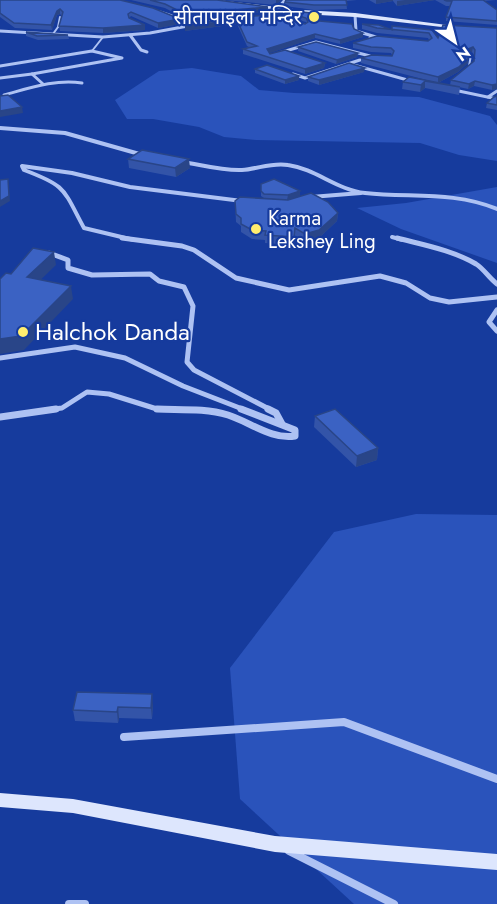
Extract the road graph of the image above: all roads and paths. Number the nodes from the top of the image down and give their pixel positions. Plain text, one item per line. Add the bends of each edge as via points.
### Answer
1 (204, 0) edge
2 (285, 0) edge
3 (278, 8) junction
4 (150, 9) edge
5 (302, 12) junction
6 (355, 15) junction
7 (268, 16) junction
8 (60, 17) edge
9 (257, 17) edge
10 (224, 20) edge
11 (190, 25) junction
12 (304, 25) edge
13 (467, 27) edge
14 (147, 28) edge
15 (0, 31) edge
16 (158, 31) junction
17 (53, 34) junction
18 (130, 35) junction
19 (103, 37) junction
20 (376, 37) junction
21 (384, 38) edge
22 (365, 40) edge
23 (348, 45) edge
24 (341, 47) junction
25 (92, 51) junction
26 (285, 51) junction
27 (147, 52) dead end
28 (295, 54) edge
29 (270, 55) edge
30 (471, 55) edge
31 (371, 56) junction
32 (378, 56) edge
33 (326, 64) edge
34 (350, 64) junction
35 (0, 66) edge
36 (336, 68) junction
37 (286, 72) edge
38 (464, 72) edge
39 (32, 74) junction
40 (0, 78) edge
41 (414, 81) edge
42 (82, 83) dead end
43 (43, 84) junction
44 (451, 89) edge
45 (497, 91) edge
46 (4, 95) edge
47 (488, 97) junction
48 (497, 99) edge
49 (0, 128) edge
50 (145, 155) edge
51 (178, 162) edge
52 (361, 193) junction
53 (302, 200) edge
54 (244, 201) edge
55 (497, 209) edge
56 (392, 237) dead end
57 (45, 252) edge
58 (497, 284) edge
59 (497, 297) edge
60 (497, 310) edge
61 (497, 331) edge
62 (0, 358) edge
63 (0, 417) edge
64 (283, 424) junction
65 (124, 737) dead end
66 (497, 779) edge
67 (0, 800) edge
68 (275, 844) junction
69 (497, 862) edge
70 (69, 904) edge
71 (85, 904) edge
72 (394, 904) edge

1 - 3 main road
2 - 3 street
3 - 5 main road
4 - 11 street
5 - 6 main road
5 - 7 street
6 - 13 main road
6 - 20 street via 356,31
7 - 9 street
7 - 12 street
8 - 17 lane
10 - 11 street
11 - 16 street
14 - 16 street
15 - 17 street
16 - 18 street
17 - 19 street
18 - 19 street
18 - 27 street
19 - 25 lane
20 - 21 street
20 - 22 street
23 - 24 street
24 - 26 street via 316,42
24 - 31 street
25 - 35 street
25 - 39 street via 122,58
26 - 28 street
26 - 29 street
30 - 38 lane via 471,64
31 - 32 street
31 - 34 street
33 - 36 street
34 - 36 street
34 - 41 street
36 - 37 street via 304,78
39 - 40 street
39 - 43 street
42 - 43 street
43 - 46 street
44 - 47 street
45 - 47 street
47 - 48 street
49 - 50 street via 64,133
51 - 52 street via 236,170 289,164 312,171 340,188
52 - 53 street
52 - 55 street via 457,195
54 - 59 street via 130,187 22,166 24,171 54,181 64,190 84,228 120,238 182,246 236,278 289,290 380,276 406,283 419,294 449,302
56 - 58 street via 442,250 479,266
57 - 64 street via 68,260 68,268 92,275 150,274 159,281 184,287 193,306 187,362 194,370 276,413
60 - 61 street via 489,322
62 - 64 street via 75,347 125,358 183,386
63 - 64 street via 62,408 87,392 109,394 157,409 205,411 283,438 295,436 295,429
65 - 66 street via 344,722
67 - 68 main road via 73,806
68 - 69 main road
68 - 72 street
70 - 71 street

